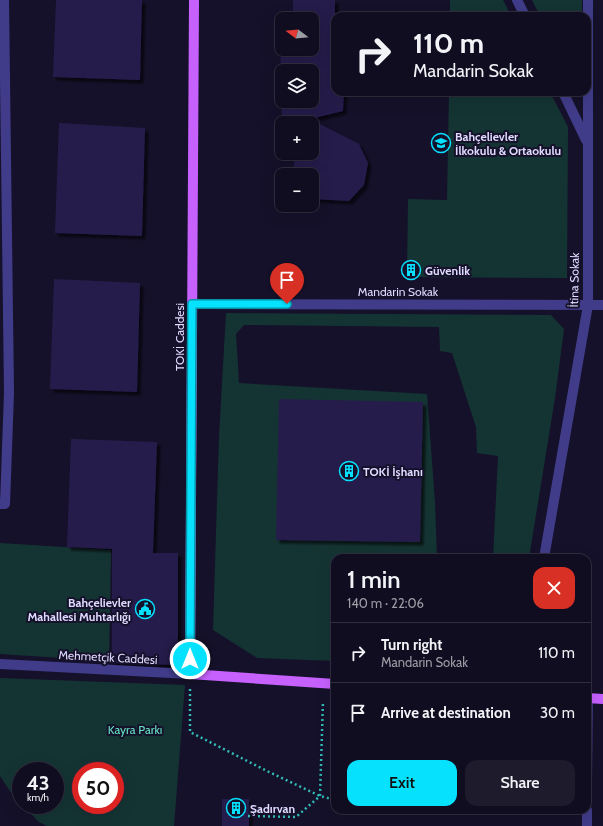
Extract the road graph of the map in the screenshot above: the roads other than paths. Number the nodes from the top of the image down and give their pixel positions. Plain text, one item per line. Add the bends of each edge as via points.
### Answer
1 (4, 0) edge
2 (194, 0) edge
3 (517, 0) edge
4 (588, 0) edge
5 (523, 12) edge
6 (588, 12) edge
7 (564, 96) edge
8 (588, 96) edge
9 (588, 144) junction
10 (192, 304) junction
11 (588, 305) junction
12 (603, 305) edge
13 (0, 504) edge
14 (545, 554) edge
15 (0, 664) edge
16 (190, 674) junction
17 (331, 684) edge
18 (591, 698) edge
19 (603, 699) edge
20 (587, 814) edge
21 (586, 826) edge

1 - 13 street via 10,393 5,504
2 - 10 main road, TOKİ Caddesi
3 - 5 street
4 - 6 street, İtina Sokak
7 - 9 street
8 - 9 street, İtina Sokak
9 - 11 street, İtina Sokak
10 - 11 street, Mandarin Sokak
10 - 16 main road, TOKİ Caddesi
11 - 12 street, Mandarin Sokak
11 - 14 street, İtina Sokak
15 - 16 street, Mehmetçik Caddesi
16 - 17 main road, Mehmetçik Caddesi
18 - 19 main road
20 - 21 street

